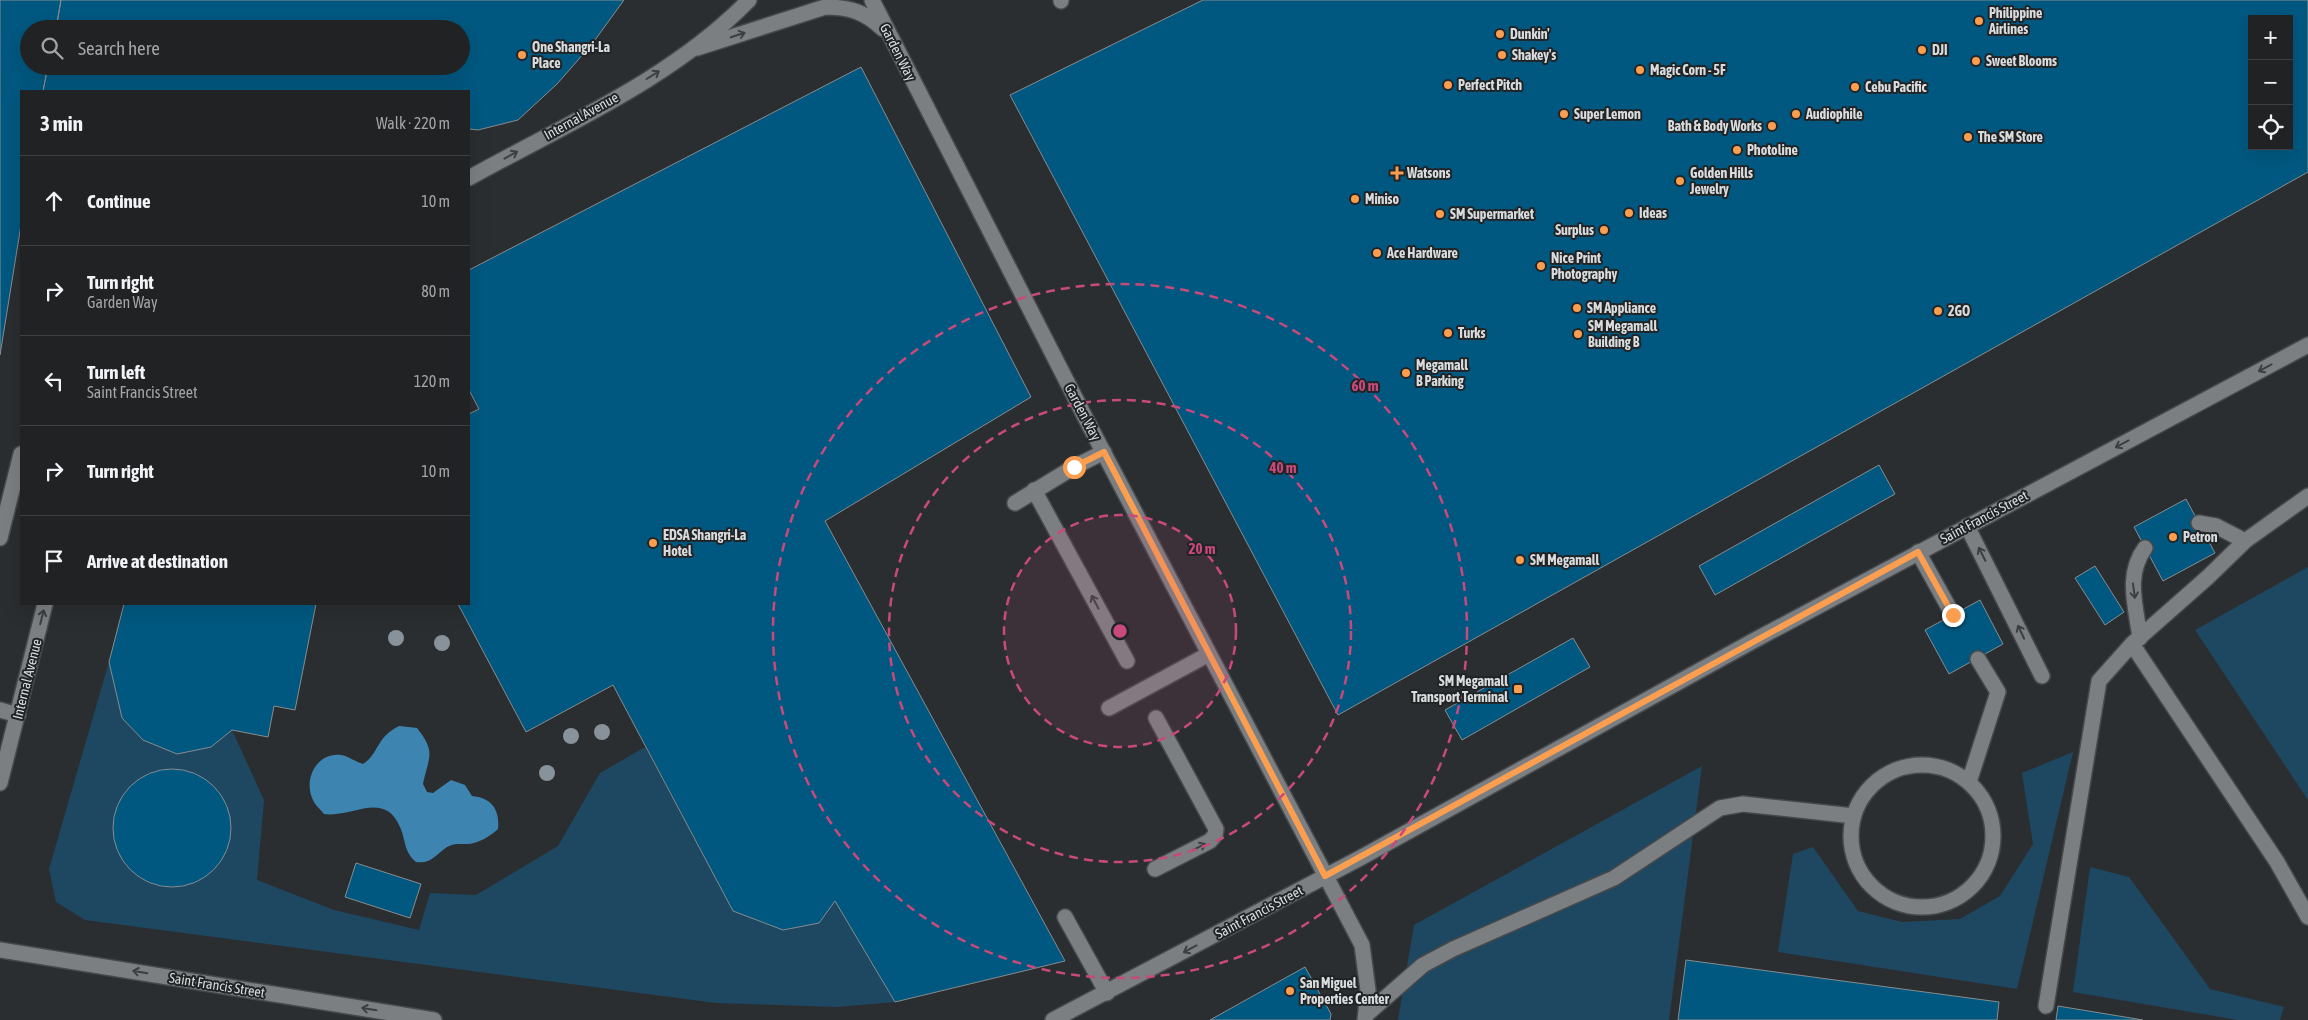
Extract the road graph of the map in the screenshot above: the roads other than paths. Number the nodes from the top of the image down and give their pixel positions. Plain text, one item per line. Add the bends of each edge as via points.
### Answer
1 (748, 0) edge
2 (872, 0) edge
3 (888, 34) junction
4 (692, 50) junction
5 (470, 177) edge
6 (2308, 345) edge
7 (1104, 452) junction
8 (20, 458) edge
9 (1034, 490) junction
10 (2308, 496) edge
11 (1015, 503) dead end
12 (2199, 522) dead end
13 (1967, 526) junction
14 (0, 538) edge
15 (2245, 541) junction
16 (2144, 548) dead end
17 (1918, 552) junction
18 (45, 605) edge
19 (1953, 615) dead end
20 (2136, 641) junction
21 (1209, 654) junction
22 (1978, 658) dead end
23 (1127, 661) dead end
24 (2042, 676) dead end
25 (1109, 708) dead end
26 (0, 710) edge
27 (18, 715) junction
28 (1156, 718) dead end
29 (6, 735) edge
30 (1969, 782) junction
31 (0, 783) edge
32 (1854, 816) junction
33 (1155, 869) dead end
34 (1325, 876) junction
35 (1065, 917) dead end
36 (2308, 917) edge
37 (0, 950) edge
38 (1107, 993) junction
39 (2046, 1006) dead end
40 (1366, 1017) edge
41 (434, 1020) edge
42 (1053, 1020) edge

1 - 4 street, Internal Avenue
2 - 3 street, Garden Way
4 -> 3 street, Internal Avenue via 825,7 858,11
3 - 7 street, Garden Way
5 -> 4 street, Internal Avenue via 622,94
6 -> 13 street, Saint Francis Street
7 - 9 street
7 - 21 street, Garden Way
8 - 14 street
9 - 11 street
23 -> 9 street
10 - 15 street
12 - 15 street via 2216,526
13 - 17 street, Saint Francis Street
24 -> 13 street
15 - 20 street
16 -> 20 street via 2132,575
17 - 19 street
17 - 34 street, Saint Francis Street
27 -> 18 street, Internal Avenue
20 - 36 street via 2277,862
20 - 39 street via 2099,681
21 - 25 street
21 - 34 street, Garden Way
22 - 30 street via 1998,692
26 - 27 street
27 - 29 street, Internal Avenue
33 -> 28 street via 1210,841 1216,829
29 - 31 street, Internal Avenue
30 - 32 street via 1952,771 1932,765 1912,765 1892,771 1875,782 1862,797
30 - 32 street via 1982,797 1990,816 1991,856 1983,874 1969,890 1952,901 1913,907 1876,890 1854,857 1851,836
32 - 40 street via 1743,804 1720,808 1614,878 1452,949 1423,965
34 -> 38 street, Saint Francis Street
34 - 40 street, Garden Way via 1362,945 1368,990
35 - 38 street
41 -> 37 street, Saint Francis Street
38 - 42 street, Saint Francis Street

